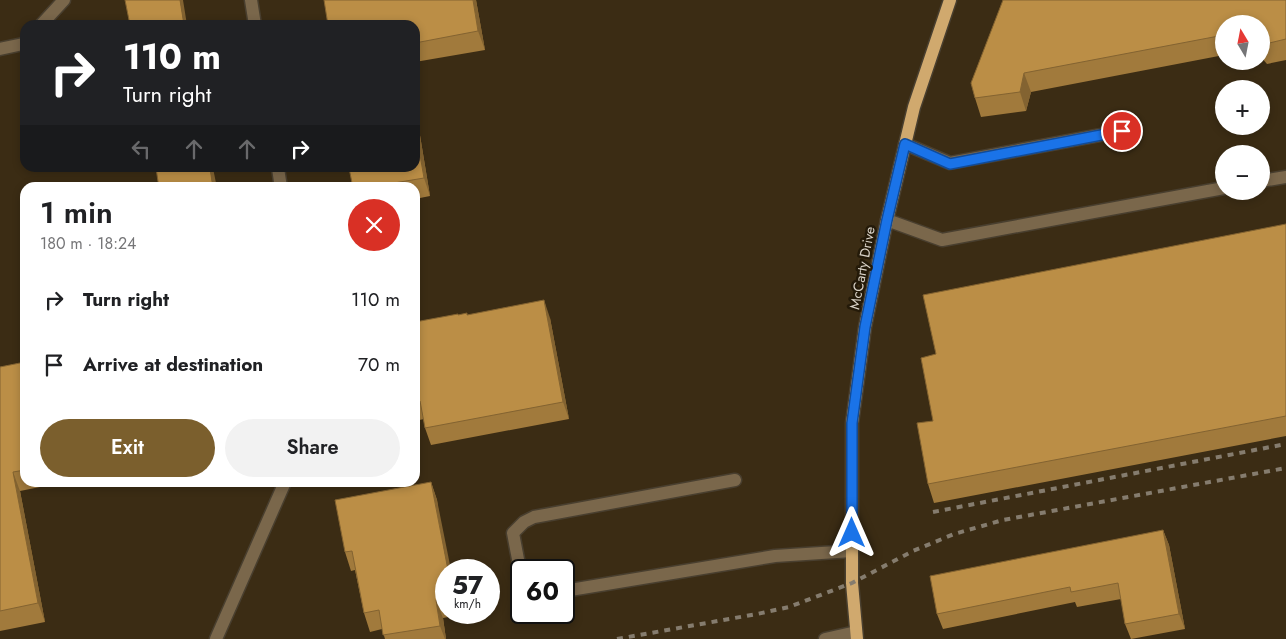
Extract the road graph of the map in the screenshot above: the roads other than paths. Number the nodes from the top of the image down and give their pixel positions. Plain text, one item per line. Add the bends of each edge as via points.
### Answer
1 (64, 0) edge
2 (251, 0) edge
3 (950, 0) edge
4 (45, 20) edge
5 (254, 20) edge
6 (20, 44) edge
7 (0, 49) edge
8 (1122, 131) dead end
9 (905, 144) junction
10 (1286, 177) edge
11 (1270, 180) edge
12 (1215, 190) edge
13 (887, 220) junction
14 (735, 480) dead end
15 (283, 487) edge
16 (852, 551) junction
17 (518, 559) edge
18 (575, 589) edge
19 (856, 636) edge
20 (216, 639) edge
21 (825, 639) edge

1 - 4 lane
2 - 5 lane
3 - 9 main road, McCarty Drive
6 - 7 lane
8 - 9 lane via 950,164
9 - 13 main road, McCarty Drive
10 - 11 lane
12 - 13 lane via 942,240
13 - 16 main road, McCarty Drive via 865,327 852,423
14 - 17 lane via 534,517 513,533
15 - 20 lane
16 - 18 lane via 776,556
16 - 19 main road, McCarty Drive
19 - 21 lane

